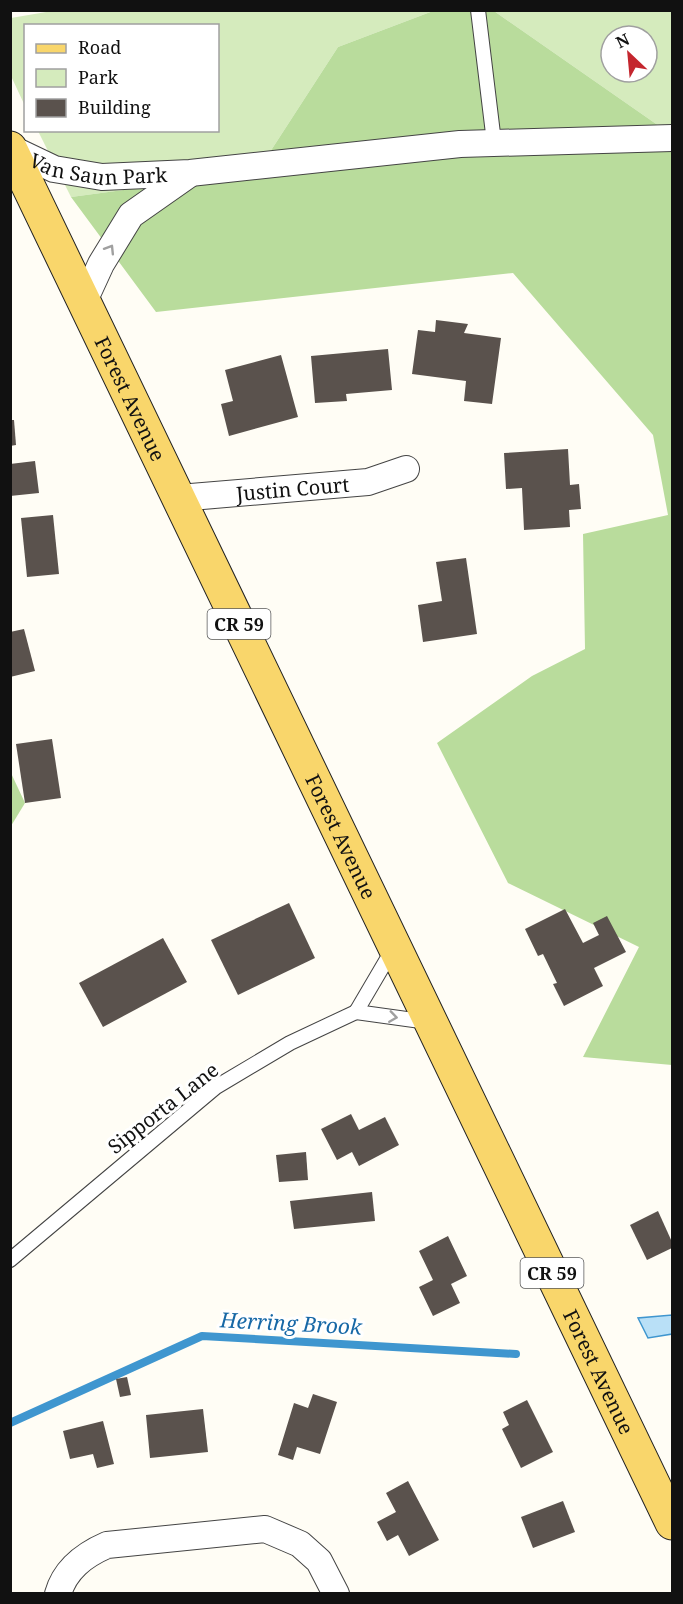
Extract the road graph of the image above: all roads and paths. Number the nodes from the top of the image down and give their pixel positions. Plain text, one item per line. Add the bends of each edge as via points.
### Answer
1 (478, 10) edge
2 (672, 138) edge
3 (494, 142) junction
4 (10, 148) edge
5 (190, 173) junction
6 (84, 301) junction
7 (406, 468) dead end
8 (179, 498) junction
9 (394, 947) junction
10 (356, 1012) junction
11 (431, 1023) junction
12 (10, 1260) edge
13 (672, 1523) edge
14 (58, 1593) edge
15 (336, 1593) edge

1 - 3 lane
2 - 3 street, Van Saun Park
3 - 5 street, Van Saun Park
4 - 5 street, Van Saun Park via 54,169 102,177
4 - 6 main road, Forest Avenue / CR 59
6 -> 5 street, Van Saun Park via 131,215
6 - 8 main road, Forest Avenue / CR 59
7 - 8 street, Justin Court via 368,482
8 - 9 main road, Forest Avenue / CR 59
9 - 10 lane
9 - 11 main road, Forest Avenue / CR 59
10 -> 11 lane
10 - 12 lane, Sipporta Lane via 290,1043 216,1087
11 - 13 main road, Forest Avenue / CR 59
14 - 15 street via 72,1567 107,1545 265,1529 300,1544 319,1561

